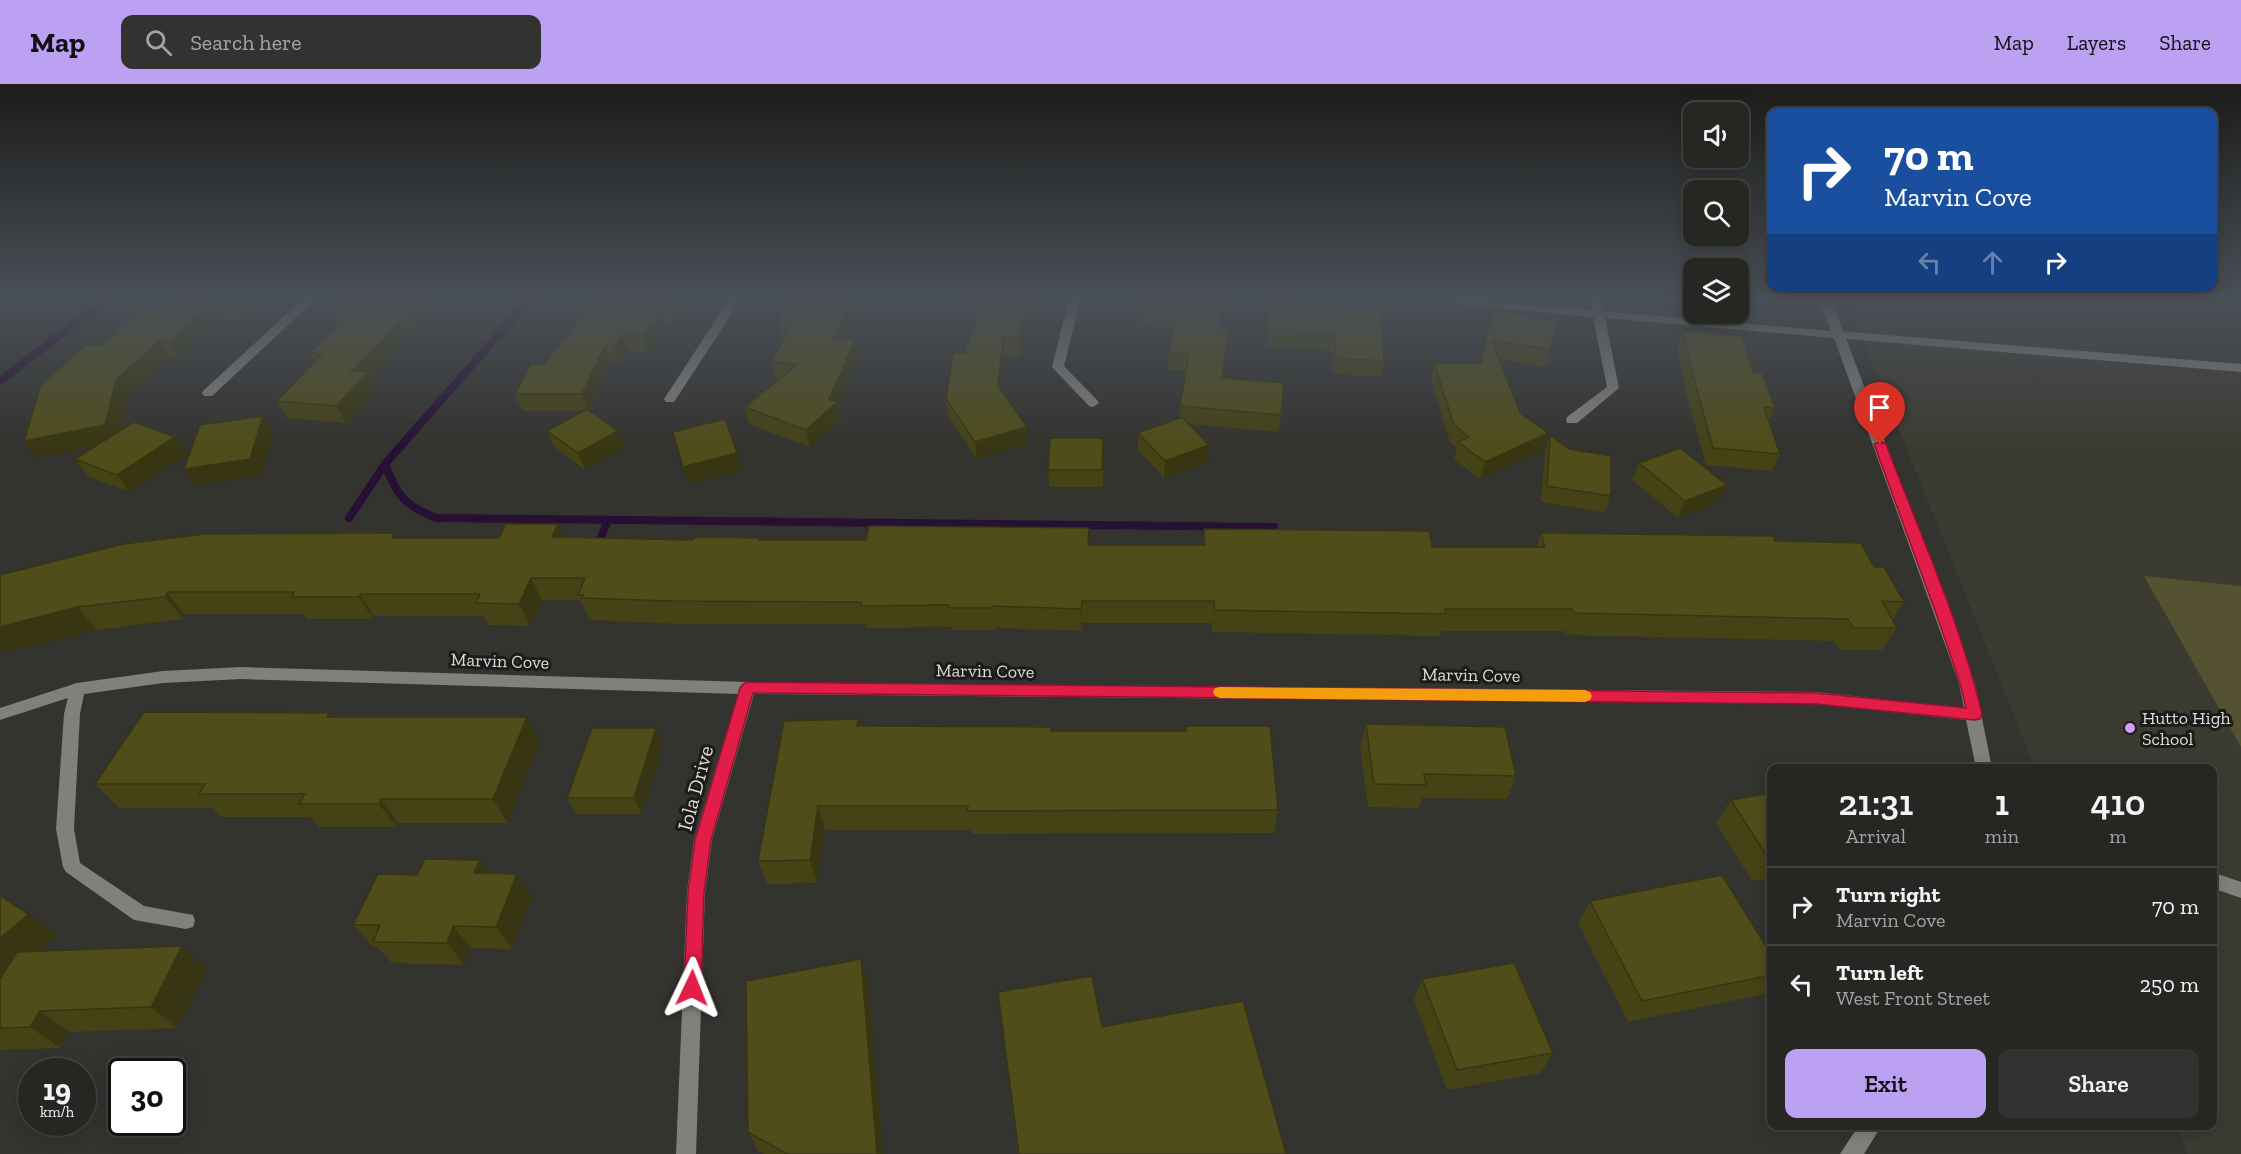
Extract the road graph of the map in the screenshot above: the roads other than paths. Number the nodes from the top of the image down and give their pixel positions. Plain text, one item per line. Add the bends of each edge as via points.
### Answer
1 (257, 348) edge
2 (703, 348) edge
3 (1063, 348) edge
4 (1605, 348) edge
5 (1844, 348) edge
6 (1997, 348) edge
7 (2241, 368) edge
8 (208, 393) dead end
9 (670, 399) dead end
10 (1093, 403) dead end
11 (1572, 420) dead end
12 (748, 688) junction
13 (77, 689) junction
14 (0, 714) edge
15 (1974, 714) junction
16 (1983, 764) edge
17 (2217, 882) edge
18 (2241, 890) edge
19 (186, 921) dead end
20 (1868, 1130) edge
21 (686, 1154) edge
22 (1851, 1154) edge

1 - 8 street
2 - 9 street
3 - 10 street via 1058,367
4 - 11 street via 1613,388
5 - 15 street via 1945,619
6 - 7 street
12 - 13 street, Marvin Cove via 240,673 163,677
12 - 15 street, Marvin Cove via 1816,698
12 - 21 street, Iola Drive via 716,790 697,882
13 - 14 street, Marvin Cove
13 - 19 street via 65,829 72,867 140,914
15 - 16 street
17 - 18 street
20 - 22 street

